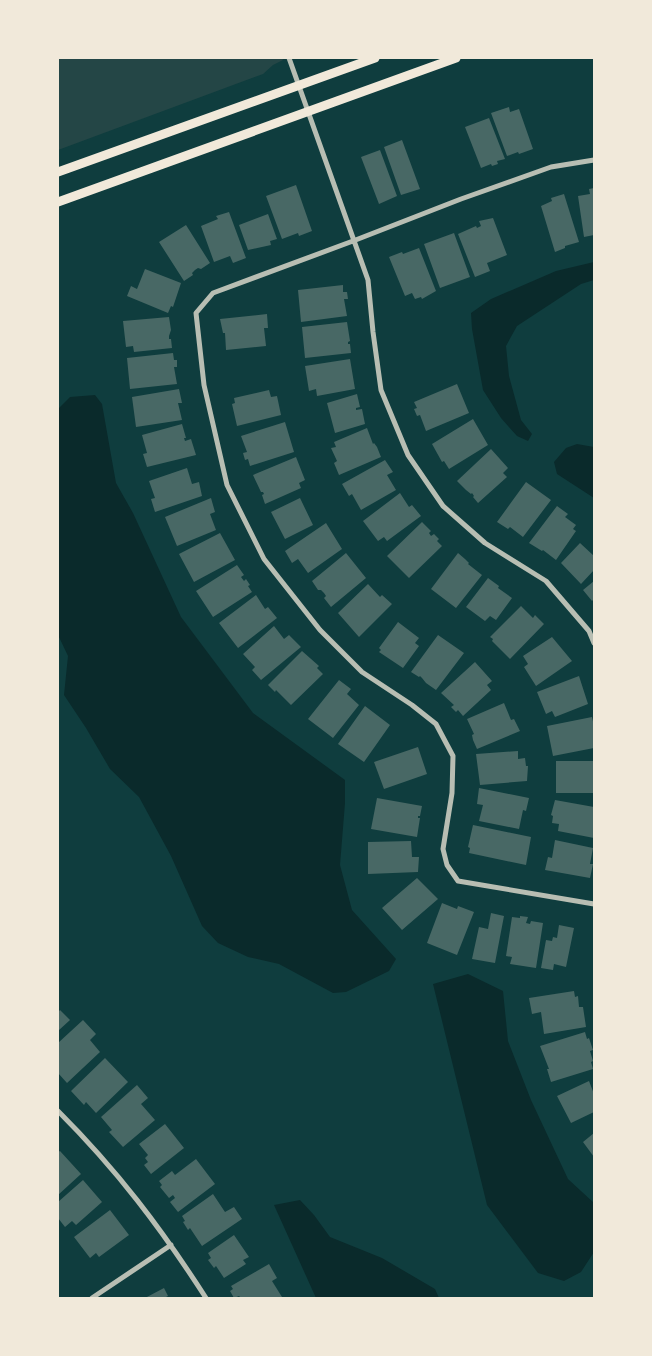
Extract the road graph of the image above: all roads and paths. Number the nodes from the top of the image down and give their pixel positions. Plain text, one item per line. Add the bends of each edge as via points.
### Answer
1 (289, 58) edge
2 (375, 58) edge
3 (456, 58) edge
4 (298, 86) junction
5 (307, 111) junction
6 (594, 160) edge
7 (58, 172) edge
8 (58, 202) edge
9 (353, 241) junction
10 (594, 643) edge
11 (594, 904) edge
12 (58, 1111) edge
13 (171, 1245) junction
14 (92, 1298) edge
15 (206, 1298) edge

1 - 4 street
2 - 4 main road
3 - 5 main road
4 - 5 street
4 - 7 main road
5 - 8 main road
5 - 9 street
6 - 9 street via 550,167
9 - 10 street via 368,280 381,390 408,455 443,506 485,543 546,581 589,631
9 - 11 street via 213,293 196,313 204,385 227,485 264,559 320,630 362,672 436,724 453,756 452,792 442,849 447,865 458,881
12 - 13 street via 127,1186
13 - 14 street
13 - 15 street

